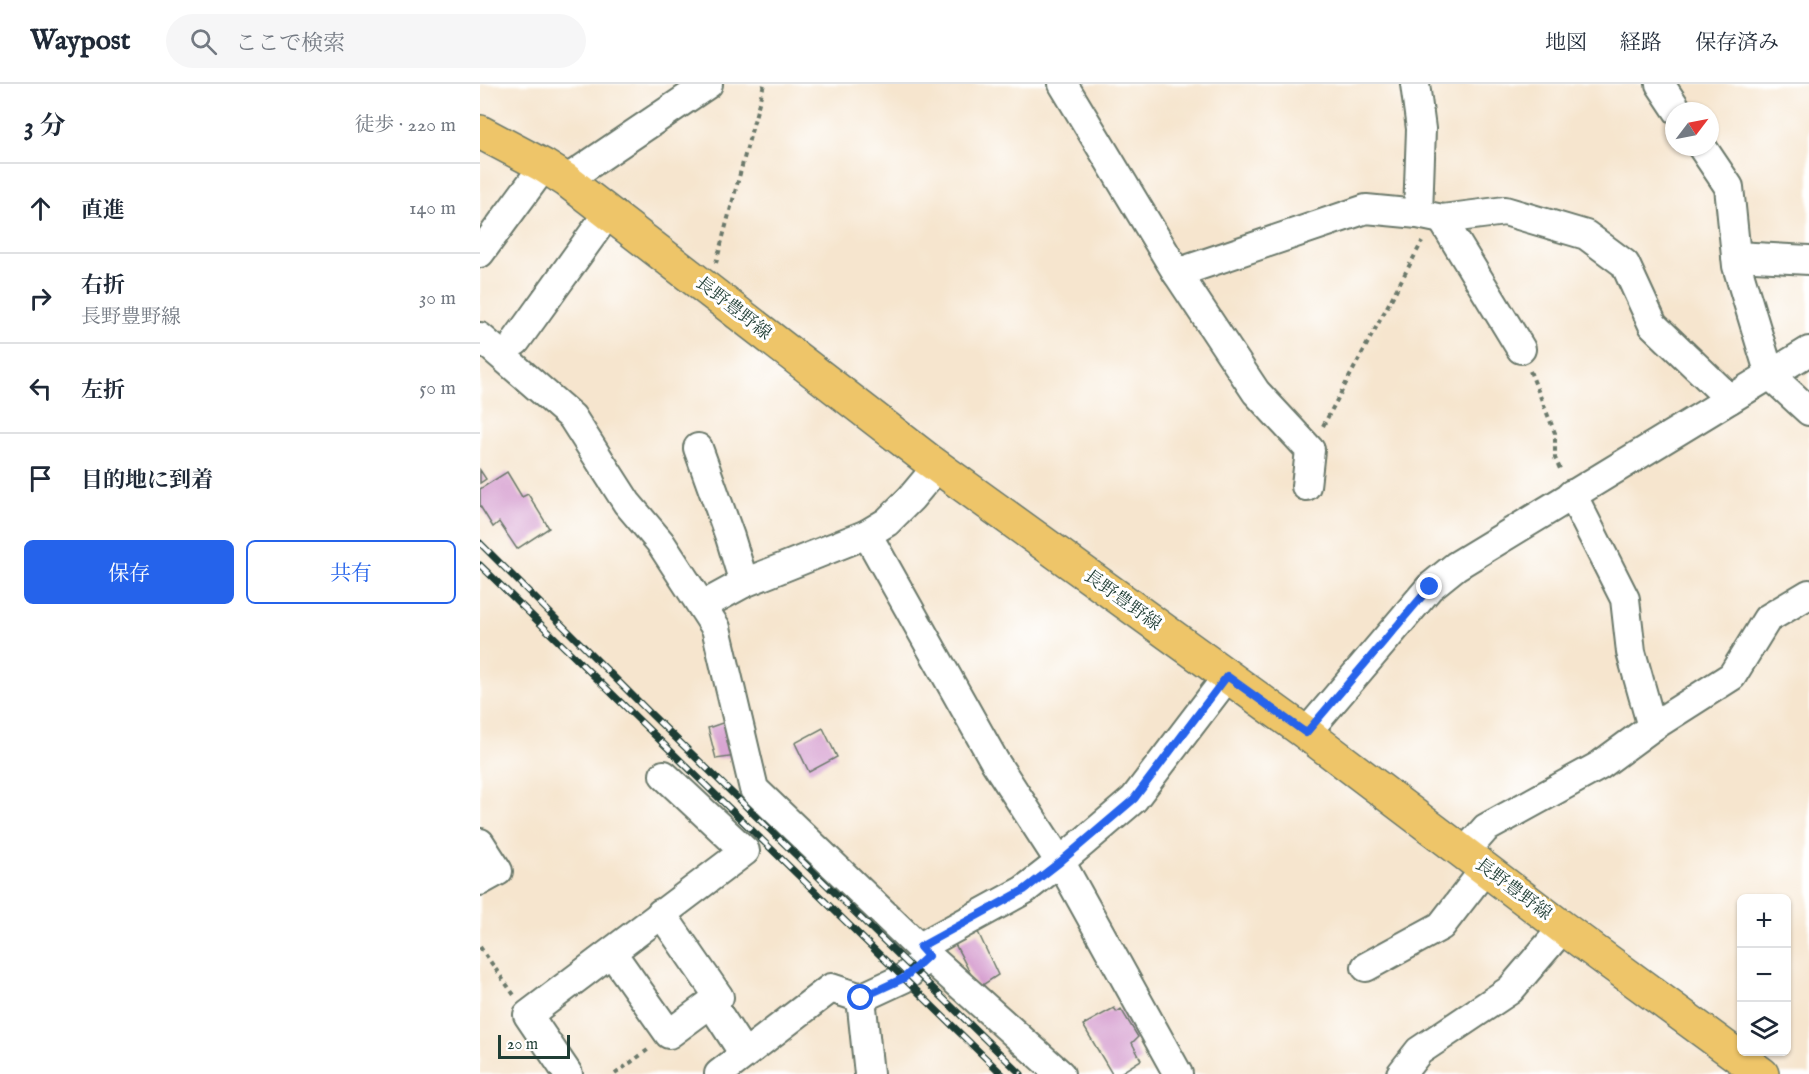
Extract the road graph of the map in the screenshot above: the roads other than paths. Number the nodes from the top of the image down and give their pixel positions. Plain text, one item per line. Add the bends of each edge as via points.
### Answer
1 (708, 84) edge
2 (1063, 84) edge
3 (1415, 84) edge
4 (1660, 84) edge
5 (1672, 102) edge
6 (480, 132) edge
7 (1708, 156) edge
8 (555, 173) junction
9 (608, 213) junction
10 (1432, 217) junction
11 (480, 253) edge
12 (1736, 256) junction
13 (1809, 260) edge
14 (1177, 273) junction
15 (480, 337) edge
16 (516, 341) dead end
17 (1521, 349) road end
18 (1809, 351) edge
19 (1770, 375) junction
20 (1730, 399) junction
21 (1809, 411) edge
22 (698, 448) dead end
23 (937, 467) junction
24 (1306, 486) dead end
25 (1572, 494) junction
26 (867, 534) junction
27 (744, 583) junction
28 (1809, 594) edge
29 (702, 606) junction
30 (1227, 676) junction
31 (1652, 727) junction
32 (1306, 733) junction
33 (664, 775) dead end
34 (480, 843) edge
35 (1474, 861) junction
36 (1060, 862) junction
37 (480, 881) edge
38 (661, 913) junction
39 (1563, 928) junction
40 (924, 951) junction
41 (612, 953) junction
42 (1366, 967) dead end
43 (861, 998) junction
44 (711, 1003) junction
45 (744, 1054) junction
46 (568, 1074) edge
47 (719, 1074) edge
48 (868, 1074) edge
49 (1060, 1074) edge
50 (1178, 1074) edge
51 (1401, 1074) edge
52 (1762, 1074) edge

1 - 8 street
2 - 14 street
3 - 10 street
4 - 5 street
6 - 8 main road, 長野豊野線
7 - 12 street via 1728,187
8 - 9 main road, 長野豊野線
8 - 11 street
9 - 16 street
9 - 23 main road, 長野豊野線
10 - 14 street via 1366,209
10 - 17 street
10 - 20 street via 1504,211 1587,235 1625,264 1653,325
12 - 13 street
12 - 19 street
14 - 24 street via 1256,392 1310,450
15 - 29 street via 572,417 627,503 660,542
18 - 19 street
19 - 20 street
19 - 21 street
20 - 25 street
22 - 27 street
23 - 26 street via 887,522
23 - 30 main road, 長野豊野線
25 - 31 street via 1625,599 1631,652
25 - 32 street via 1456,566 1430,587
26 - 27 street
26 - 36 street via 995,762
27 - 29 street
28 - 31 street via 1767,619 1732,676
29 - 40 street via 717,628 754,789
30 - 32 main road, 長野豊野線
30 - 36 street via 1134,799
31 - 35 street via 1599,766 1486,828
32 - 35 main road, 長野豊野線
33 - 38 street via 745,851
34 - 37 street via 498,871
35 - 39 main road, 長野豊野線
35 - 42 street via 1441,926
36 - 40 street via 1024,890
36 - 50 street
38 - 41 street
38 - 44 street via 719,997
39 - 51 street via 1510,990 1419,1051
39 - 52 main road, 長野豊野線
40 - 43 street via 904,978
40 - 49 street
41 - 44 street via 669,1034
41 - 46 street via 528,1015
43 - 45 street via 831,988
43 - 48 street
44 - 45 street
45 - 47 street

